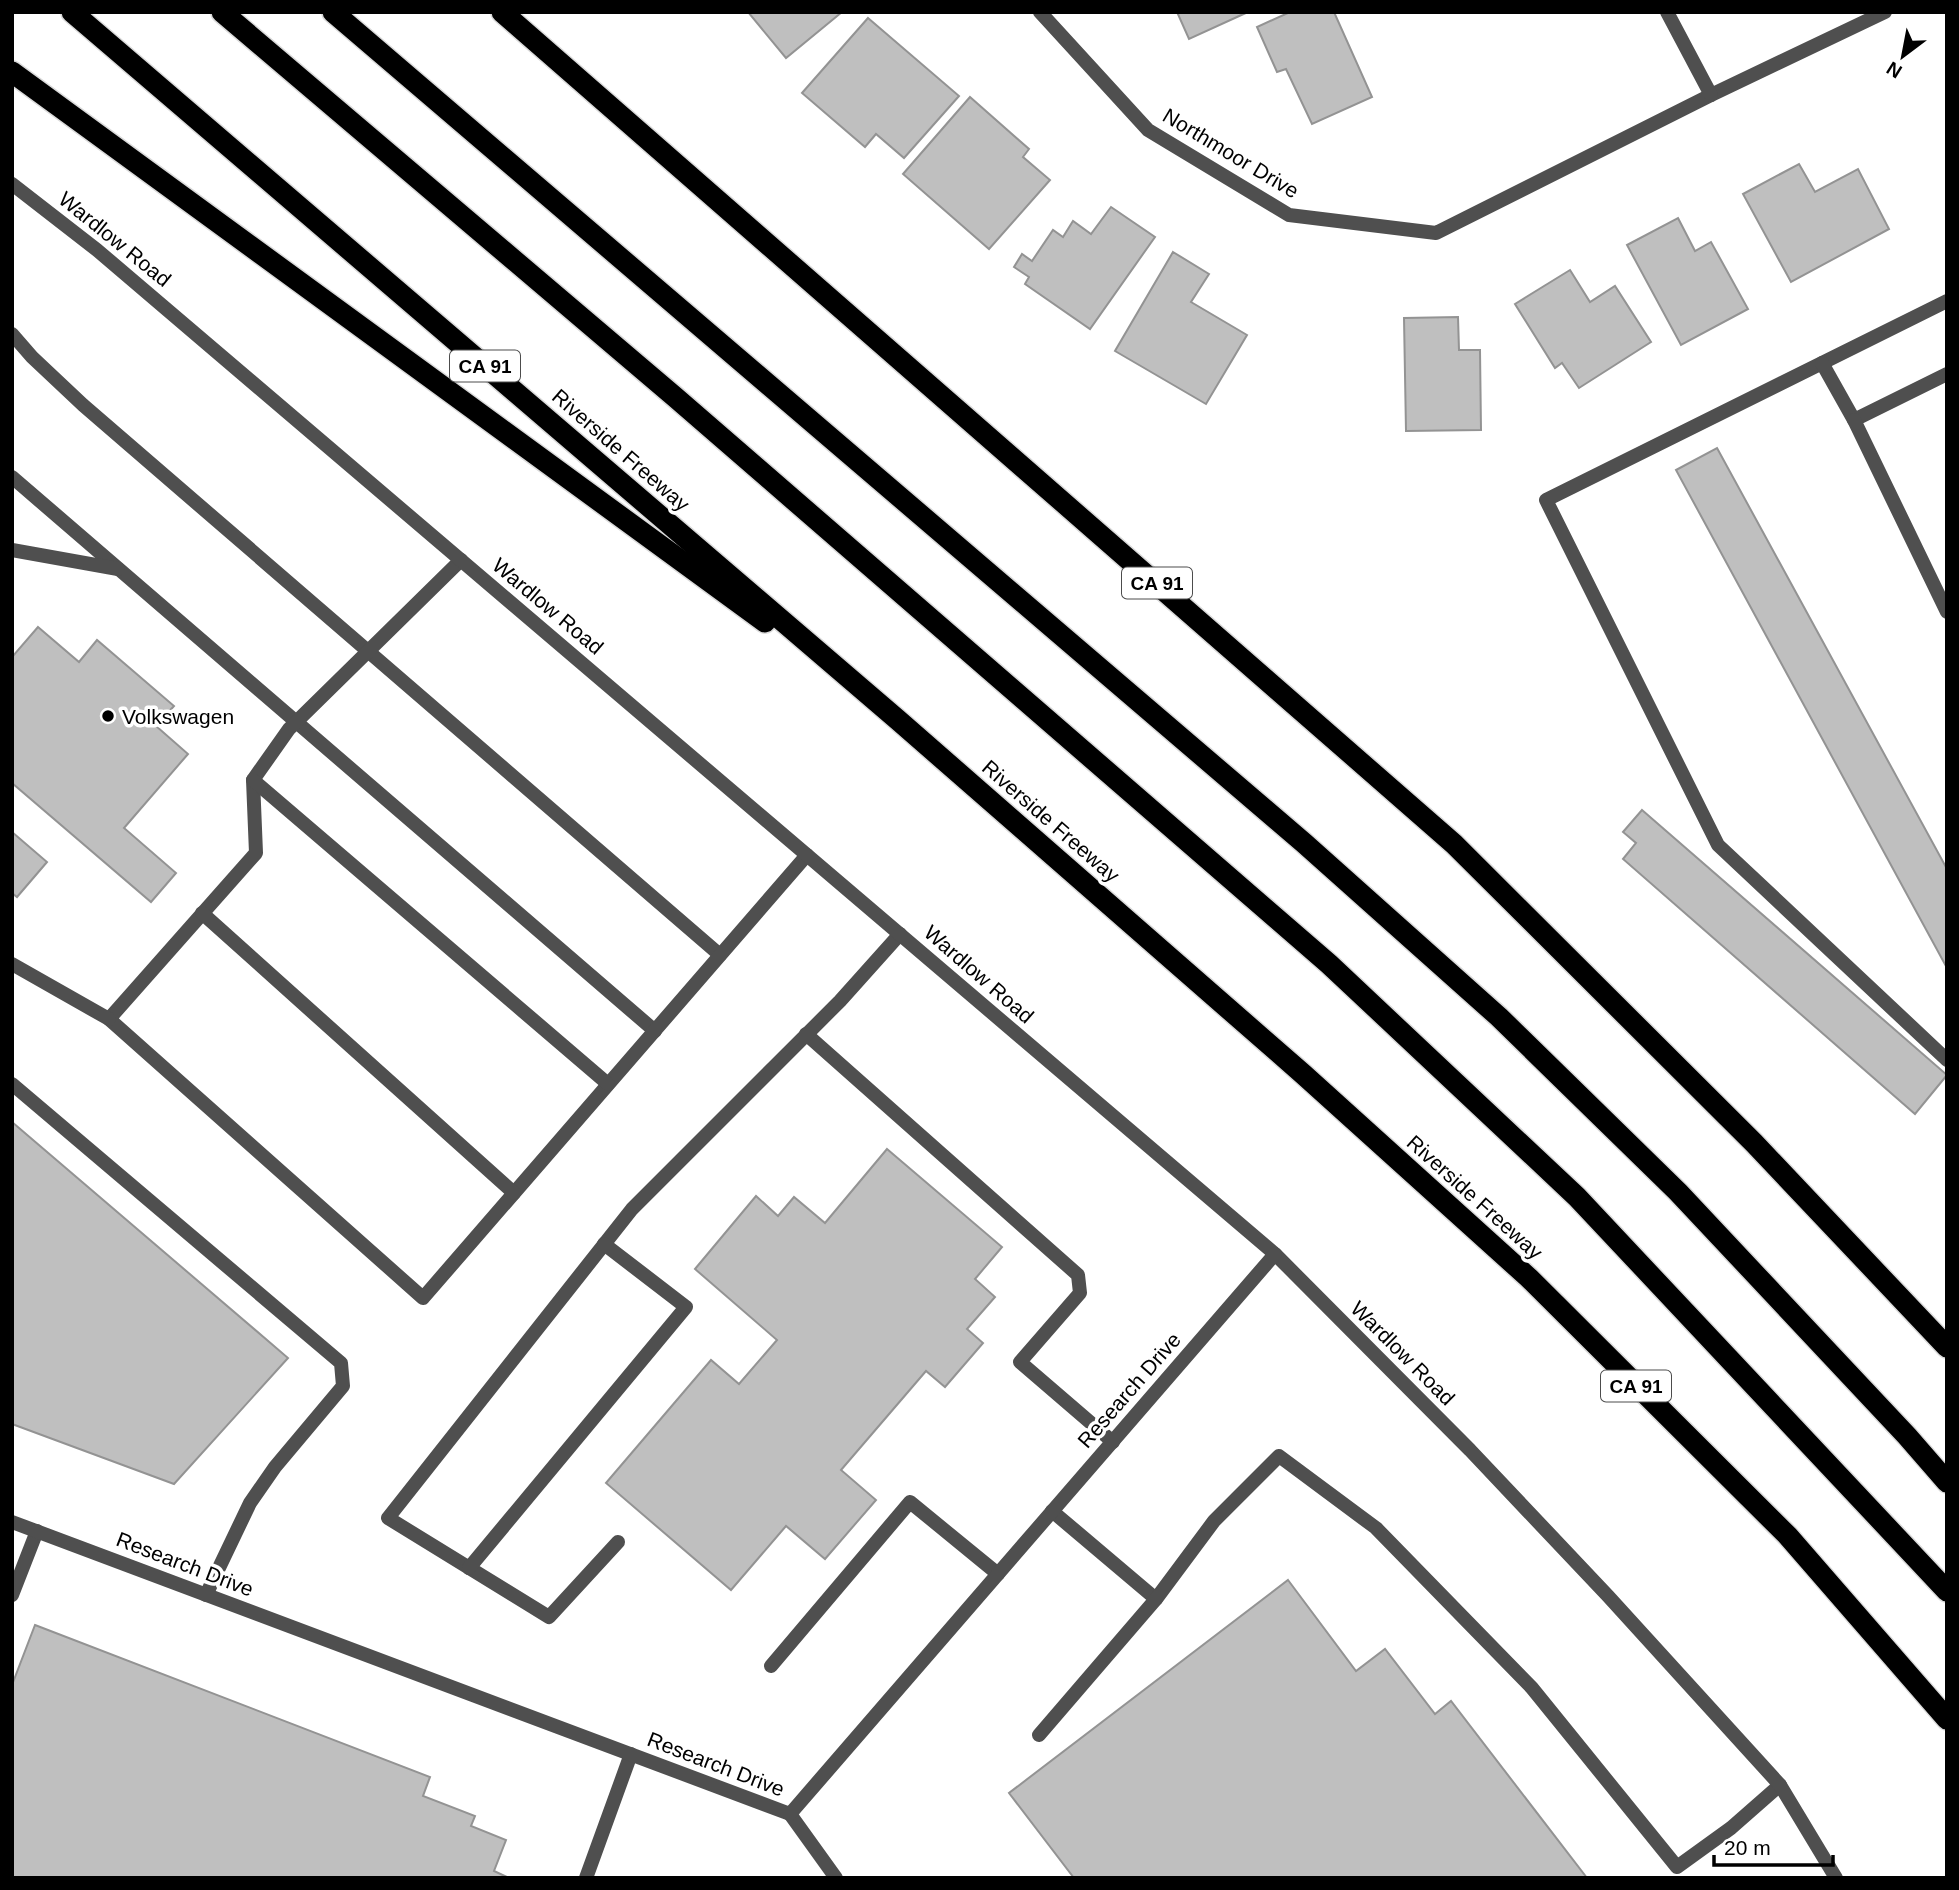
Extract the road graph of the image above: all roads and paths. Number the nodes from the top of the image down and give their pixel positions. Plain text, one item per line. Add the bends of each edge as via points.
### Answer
1 (72, 12) edge
2 (222, 12) edge
3 (333, 12) edge
4 (502, 12) edge
5 (1040, 12) edge
6 (1667, 12) edge
7 (1885, 12) edge
8 (12, 72) edge
9 (1711, 95) junction
10 (12, 184) edge
11 (1947, 301) edge
12 (12, 334) edge
13 (1822, 363) junction
14 (1947, 374) edge
15 (1854, 420) junction
16 (12, 477) edge
17 (12, 550) edge
18 (461, 559) junction
19 (120, 569) junction
20 (1947, 612) edge
21 (369, 650) junction
22 (898, 720) junction
23 (296, 721) junction
24 (253, 780) junction
25 (807, 855) junction
26 (202, 913) junction
27 (900, 934) junction
28 (720, 955) junction
29 (12, 964) edge
30 (108, 1019) junction
31 (655, 1031) junction
32 (806, 1034) junction
33 (1947, 1060) edge
34 (12, 1084) edge
35 (608, 1084) junction
36 (514, 1193) junction
37 (604, 1244) junction
38 (1275, 1254) junction
39 (1947, 1347) edge
40 (1113, 1441) junction
41 (1947, 1482) edge
42 (1052, 1511) junction
43 (12, 1522) edge
44 (37, 1531) junction
45 (618, 1542) dead end
46 (470, 1568) junction
47 (998, 1574) junction
48 (1947, 1591) edge
49 (12, 1595) edge
50 (206, 1595) junction
51 (1156, 1599) junction
52 (771, 1666) dead end
53 (1947, 1719) edge
54 (1039, 1735) dead end
55 (631, 1754) junction
56 (1780, 1785) junction
57 (790, 1814) junction
58 (586, 1878) edge
59 (836, 1878) edge
60 (1836, 1878) edge

1 - 22 highway, Riverside Freeway / CA 91
2 - 48 highway via 675,397 1328,964 1577,1197
3 - 41 highway via 1304,843 1499,1017 1678,1192
4 - 39 highway, CA 91 via 1454,844 1754,1143
5 - 9 street, Northmoor Drive via 1148,130 1289,215 1436,233
6 - 9 street
7 - 9 street, Northmoor Drive
8 - 22 highway
10 - 18 street, Wardlow Road via 97,250
11 - 13 street
12 - 21 street via 83,405
13 - 15 street
13 - 33 street via 1546,500 1718,845
14 - 15 street
15 - 20 street
16 - 19 street
17 - 19 street
18 - 21 street
18 - 25 street, Wardlow Road
19 - 23 street
21 - 23 street
21 - 28 street
22 - 53 highway, Riverside Freeway / CA 91 via 1303,1074 1528,1278 1788,1536
23 - 24 street
23 - 31 street
24 - 26 street via 256,852
24 - 35 street
25 - 27 street, Wardlow Road
25 - 28 street
26 - 30 street
26 - 36 street
27 - 32 street
27 - 38 street, Wardlow Road
28 - 31 street
29 - 30 street
30 - 36 street via 423,1298
31 - 35 street
32 - 37 street via 632,1209
32 - 40 street via 1078,1275 1080,1293 1020,1362
34 - 50 street via 341,1363 343,1386 250,1503
35 - 36 street
37 - 46 street via 686,1307
37 - 46 street via 388,1518
38 - 40 street, Research Drive
38 - 56 street, Wardlow Road via 1479,1460
40 - 42 street, Research Drive
42 - 47 street, Research Drive
42 - 51 street
43 - 44 street, Research Drive
44 - 49 street
44 - 50 street, Research Drive
45 - 46 street via 549,1617
47 - 52 street via 910,1502
47 - 57 street, Research Drive
50 - 55 street, Research Drive
51 - 54 street
51 - 56 street via 1214,1521 1279,1456 1376,1528 1532,1688 1678,1867
55 - 57 street, Research Drive
55 - 58 street
56 - 60 street, Wardlow Road
57 - 59 street

